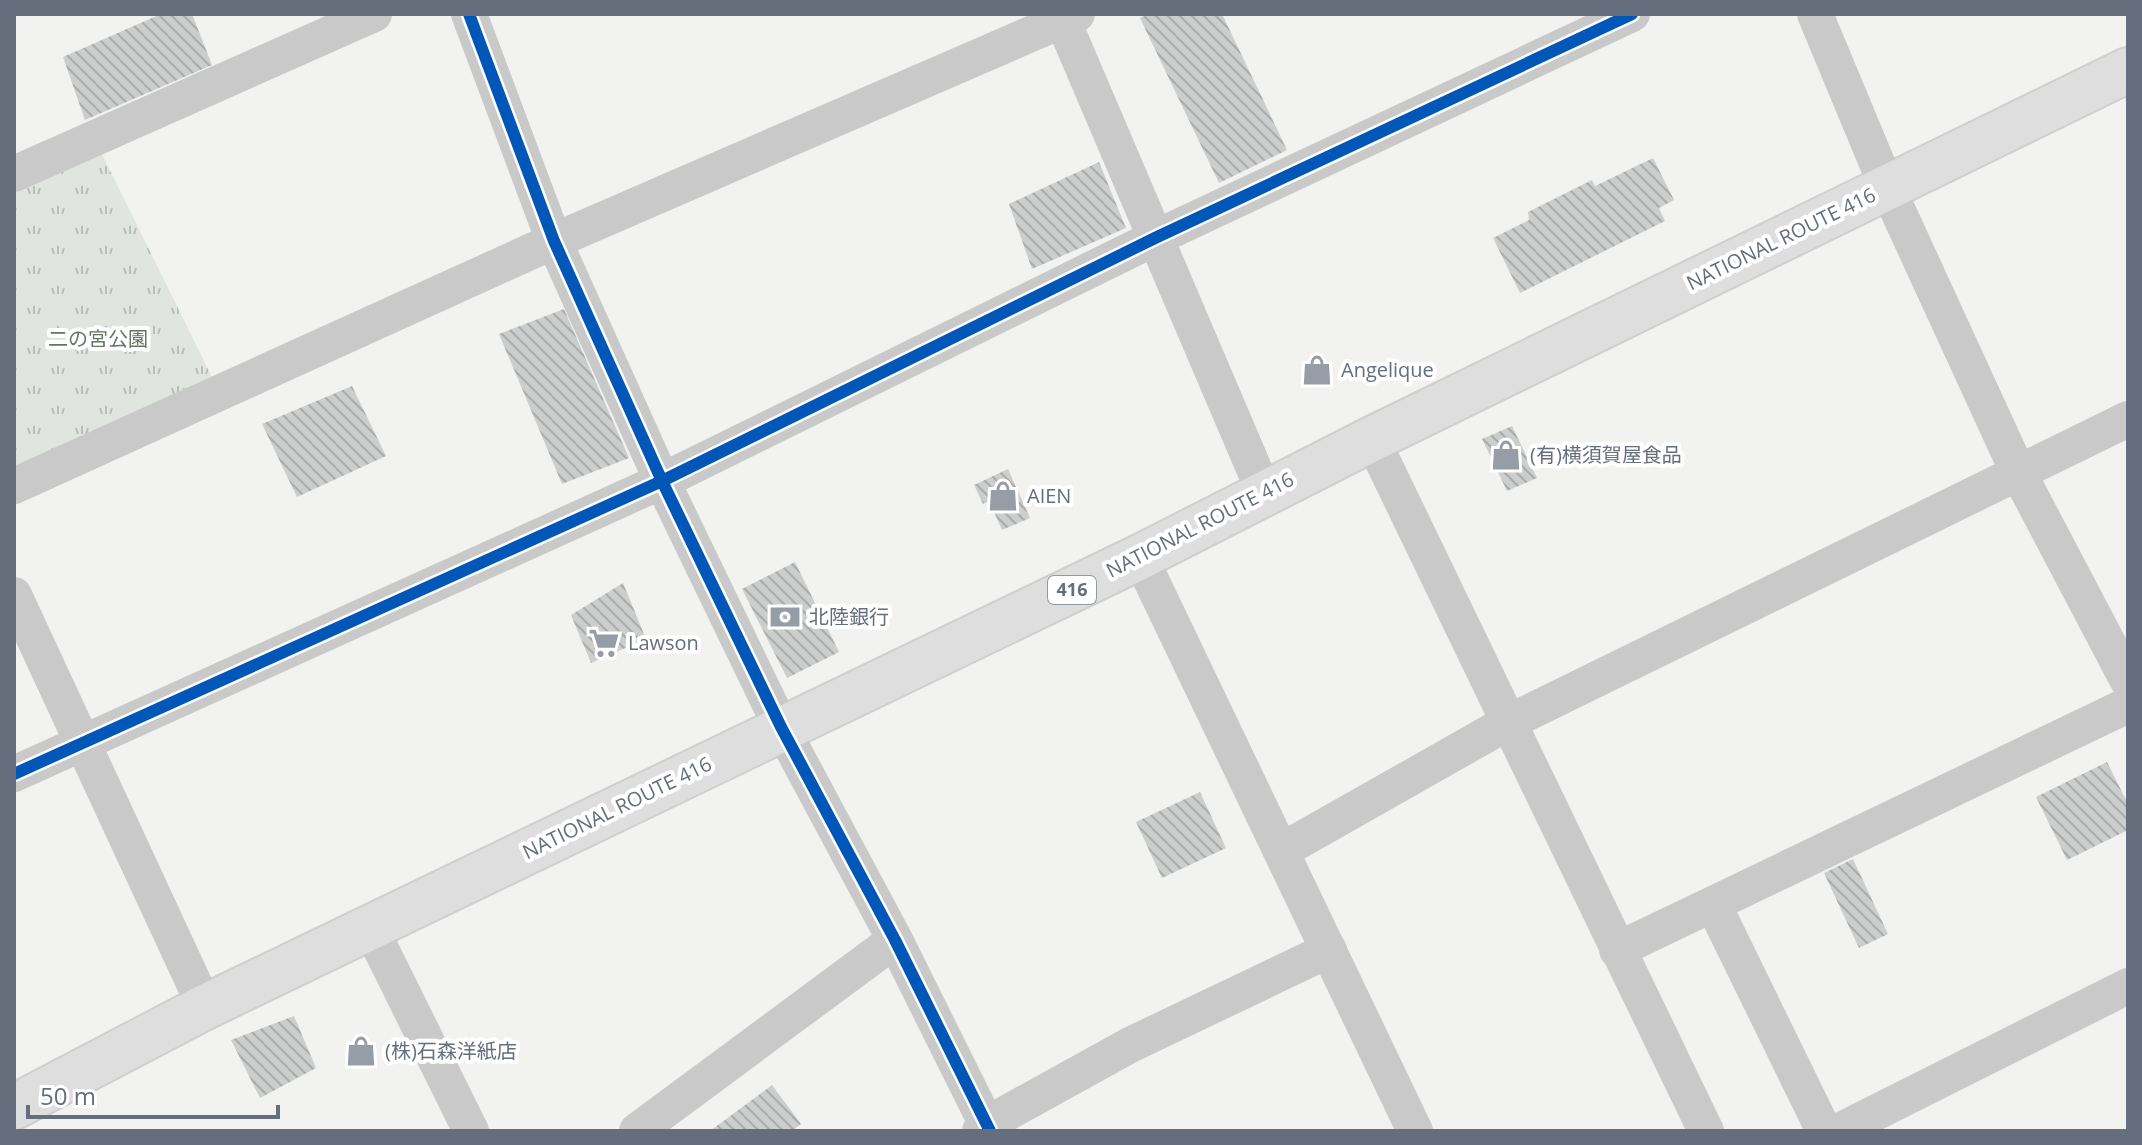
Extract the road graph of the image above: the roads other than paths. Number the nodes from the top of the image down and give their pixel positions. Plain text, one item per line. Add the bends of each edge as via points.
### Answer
1 (374, 14) edge
2 (469, 14) edge
3 (1632, 14) edge
4 (1815, 14) edge
5 (1067, 16) edge
6 (2128, 70) edge
7 (14, 174) edge
8 (1887, 187) junction
9 (1155, 238) junction
10 (554, 241) junction
11 (2128, 419) edge
12 (1372, 439) junction
13 (2017, 470) junction
14 (662, 481) junction
15 (14, 486) edge
16 (1264, 492) junction
17 (1140, 557) junction
18 (14, 595) edge
19 (2128, 681) edge
20 (2128, 705) edge
21 (1507, 723) junction
22 (781, 727) junction
23 (84, 741) junction
24 (14, 774) edge
25 (1281, 851) junction
26 (1713, 904) junction
27 (371, 929) junction
28 (895, 940) junction
29 (1329, 950) junction
30 (1617, 950) junction
31 (2128, 986) edge
32 (205, 1007) junction
33 (14, 1107) edge
34 (986, 1129) edge
35 (1413, 1130) edge
36 (471, 1131) edge
37 (637, 1131) edge
38 (1706, 1131) edge
39 (1824, 1131) edge
40 (1839, 1131) edge

1 - 7 street
2 - 10 street
3 - 9 street
4 - 8 street
5 - 9 street
5 - 10 street
6 - 8 highway, NATIONAL ROUTE 416 / 416
8 - 12 highway, NATIONAL ROUTE 416 / 416
8 - 13 street
9 - 14 street
9 - 16 street
10 - 14 street
10 - 15 street
11 - 13 street
12 - 16 highway, NATIONAL ROUTE 416 / 416
12 - 21 street
13 - 19 street
13 - 21 street
14 - 22 street
14 - 23 street
16 - 17 highway, NATIONAL ROUTE 416 / 416
17 - 22 highway, NATIONAL ROUTE 416 / 416
17 - 25 street
18 - 23 street
20 - 26 street
21 - 25 street
21 - 30 street
22 - 27 highway, NATIONAL ROUTE 416 / 416
22 - 28 street
23 - 24 street
23 - 32 street
25 - 29 street
26 - 30 street
26 - 39 street
27 - 32 highway, NATIONAL ROUTE 416 / 416
27 - 36 street
28 - 34 street
28 - 37 street
29 - 34 street via 1130,1045
29 - 35 street
30 - 38 street
31 - 40 street
32 - 33 highway, NATIONAL ROUTE 416 / 416

